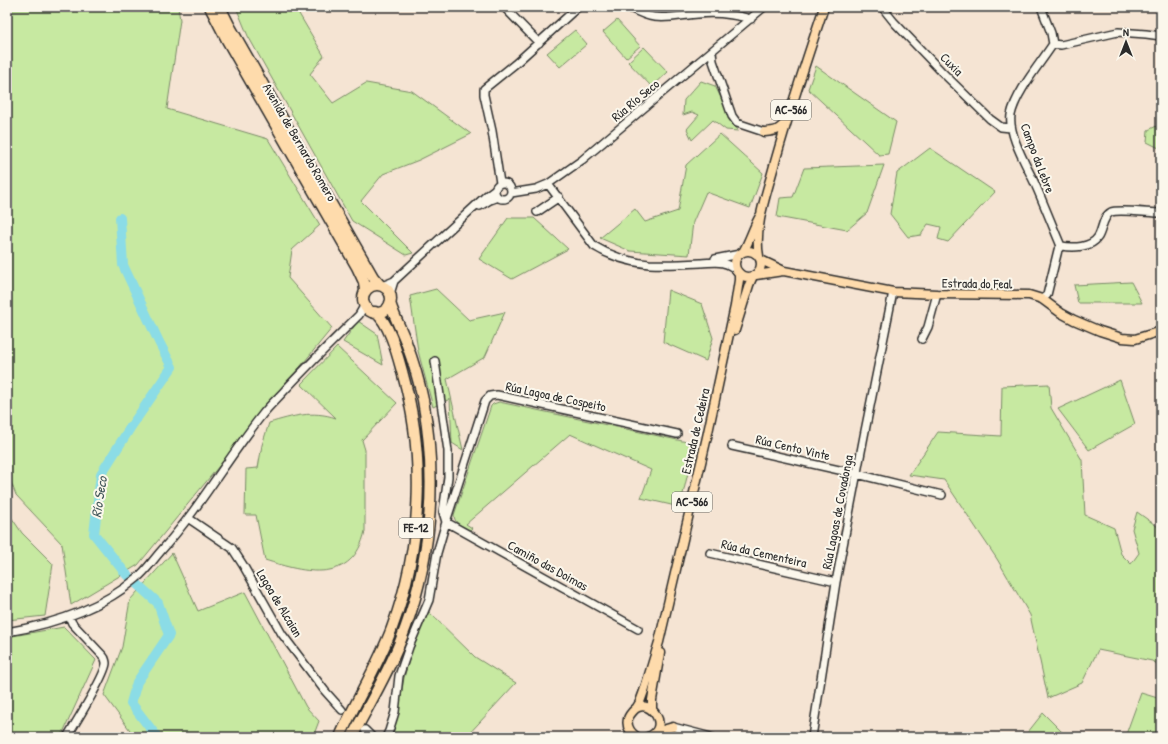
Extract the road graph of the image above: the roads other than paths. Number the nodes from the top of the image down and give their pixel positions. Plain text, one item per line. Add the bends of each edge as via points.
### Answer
1 (210, 7) edge
2 (220, 7) edge
3 (504, 7) edge
4 (578, 7) edge
5 (628, 7) edge
6 (764, 7) edge
7 (824, 7) edge
8 (882, 7) edge
9 (1041, 7) edge
10 (751, 19) junction
11 (1161, 36) edge
12 (539, 43) junction
13 (1053, 44) junction
14 (712, 51) junction
15 (702, 59) junction
16 (717, 73) junction
17 (787, 122) junction
18 (1011, 128) junction
19 (764, 132) junction
20 (782, 137) junction
21 (778, 151) junction
22 (500, 183) junction
23 (548, 184) junction
24 (495, 189) junction
25 (511, 193) junction
26 (498, 197) junction
27 (558, 197) junction
28 (537, 212) dead end
29 (1161, 213) edge
30 (761, 214) junction
31 (466, 215) junction
32 (1061, 246) junction
33 (742, 253) junction
34 (760, 258) junction
35 (689, 264) junction
36 (737, 271) junction
37 (784, 271) junction
38 (755, 276) junction
39 (394, 281) junction
40 (381, 285) junction
41 (365, 291) junction
42 (893, 292) junction
43 (937, 294) junction
44 (390, 298) junction
45 (1042, 299) junction
46 (364, 302) junction
47 (373, 312) junction
48 (359, 315) junction
49 (1161, 331) edge
50 (922, 339) dead end
51 (435, 360) dead end
52 (677, 434) dead end
53 (732, 446) dead end
54 (857, 474) junction
55 (942, 495) dead end
56 (188, 518) junction
57 (446, 522) junction
58 (710, 553) dead end
59 (836, 582) junction
60 (69, 616) junction
61 (638, 629) dead end
62 (7, 632) edge
63 (637, 707) junction
64 (342, 710) dead end
65 (652, 710) junction
66 (658, 719) junction
67 (673, 727) junction
68 (365, 730) dead end
69 (656, 732) junction
70 (633, 735) edge
71 (68, 737) edge
72 (340, 737) edge
73 (352, 737) edge
74 (372, 737) edge
75 (386, 737) edge
76 (648, 737) edge
77 (711, 737) edge
78 (812, 737) edge

1 - 41 highway, Avenida de Bernardo Romero via 357,267
2 - 40 highway, Avenida de Bernardo Romero via 373,277
3 - 12 street
4 - 12 street
5 - 10 street via 654,17 719,13
6 - 10 street, Rúa Río Seco
7 - 17 main road, AC-566
8 - 18 street, Cuxia via 990,119 1001,128
9 - 13 street
10 - 14 street, Rúa Río Seco
11 - 13 street via 1118,32 1061,45
12 - 22 street via 484,89
13 - 18 street, Campo da Lebre via 1016,101 1011,115
14 - 15 street, Rúa Río Seco
14 - 16 street
15 - 16 street via 710,63
15 - 23 street, Rúa Río Seco via 582,160
16 - 19 street via 732,116 737,123
17 - 19 main road via 775,132
17 - 20 main road, AC-566
18 - 32 street, Campo da Lebre
19 - 20 main road
19 - 21 main road via 773,137
20 - 21 main road, AC-566
21 - 30 main road, AC-566
22 - 24 street
22 - 25 street via 510,186
23 - 25 street, Rúa Río Seco via 536,189
23 - 27 street
24 - 26 street
24 - 31 street
25 - 26 street via 504,199
26 - 31 street
27 - 28 street
27 - 35 street via 594,246 602,251 648,264
29 - 32 street via 1114,211 1105,219 1098,237 1092,243 1082,246
30 - 33 main road, AC-566
30 - 34 main road, AC-566 via 757,245
31 - 39 street
32 - 45 street via 1047,295
33 - 34 main road via 752,251
33 - 35 street
33 - 36 main road via 735,261
34 - 37 main road, Estrada do Feal
34 - 38 main road via 761,269
35 - 36 street via 721,262 731,265
36 - 38 main road via 746,277
36 - 63 main road, Estrada de Cedeira / AC-566 via 735,306 701,460 659,642
37 - 38 main road, Estrada do Feal
37 - 42 main road, Estrada do Feal
38 - 65 main road, Estrada de Cedeira via 738,321 662,641
39 - 40 street
39 - 44 street
40 - 41 highway via 372,286
40 - 44 highway via 388,290
41 - 46 highway
42 - 43 main road, Estrada do Feal
42 - 54 street, Rúa Lagoas de Covadonga
43 - 45 main road, Estrada do Feal via 1029,295
43 - 50 street
44 - 47 highway via 386,309
44 - 73 highway, FE-12 via 414,369 428,433 428,533 413,605 400,642
45 - 49 main road, Estrada do Feal via 1074,320 1122,338 1135,339
46 - 47 highway
46 - 48 street
47 - 48 street via 363,312
47 - 72 highway, FE-12 via 385,322 396,351 412,415 418,459 416,524 412,558 392,629
48 - 56 street via 304,369 263,415
51 - 57 street via 448,452 448,477 443,512
52 - 57 street, Rúa Lagoa de Cospeito via 497,395 490,396 485,401
53 - 54 street, Rúa Cento Vinte
54 - 55 street, Rúa Cento Vinte
54 - 59 street, Rúa Lagoas de Covadonga
56 - 60 street via 138,578 114,596 86,611
56 - 64 street, Lagoa de Alcaian via 232,548 282,634
57 - 61 street, Camiño das Doimas
57 - 75 street via 437,553 429,600 399,676 395,712
58 - 59 street, Rúa da Cementeira
59 - 78 street, Rúa Lagoas de Covadonga
60 - 62 street
60 - 71 street via 72,623 104,657 106,663 98,683
63 - 65 main road
63 - 70 main road, AC-566 via 628,720
65 - 66 main road
66 - 67 main road
66 - 69 main road
67 - 69 main road
67 - 77 street
68 - 74 street
69 - 76 main road

